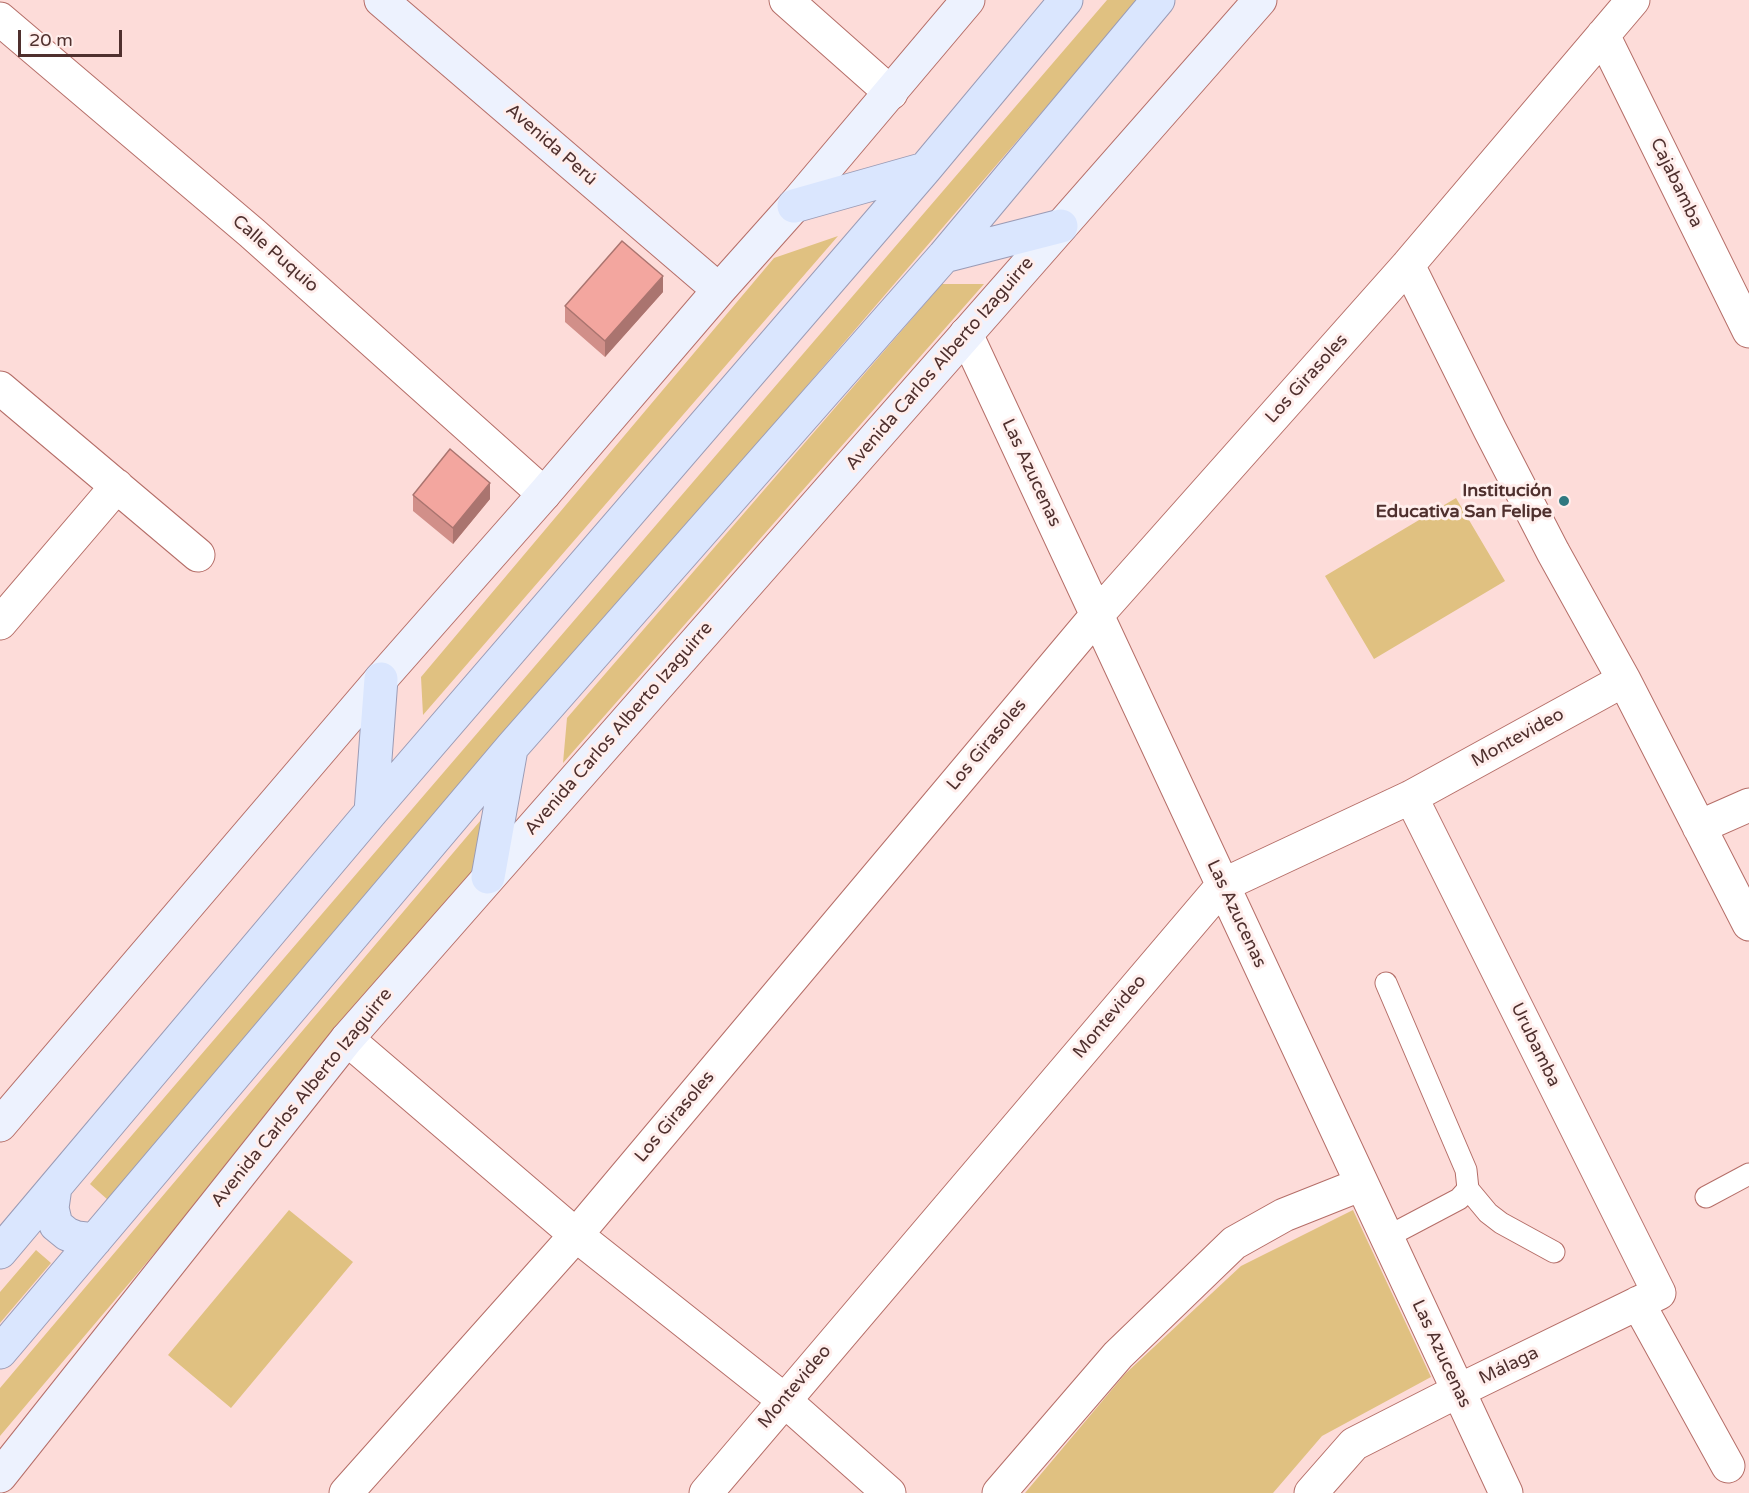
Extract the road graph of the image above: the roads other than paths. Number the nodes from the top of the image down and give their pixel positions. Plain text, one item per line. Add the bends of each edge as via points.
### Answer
1 (381, 0) edge
2 (786, 0) edge
3 (968, 0) edge
4 (1066, 0) edge
5 (1158, 0) edge
6 (1260, 0) edge
7 (1633, 0) edge
8 (0, 20) edge
9 (1603, 35) junction
10 (891, 93) junction
11 (925, 170) junction
12 (794, 206) junction
13 (1061, 226) junction
14 (944, 256) junction
15 (1408, 264) junction
16 (719, 290) junction
17 (1749, 331) edge
18 (966, 334) junction
19 (0, 388) edge
20 (117, 486) junction
21 (544, 494) junction
22 (198, 555) dead end
23 (1097, 615) junction
24 (0, 623) edge
25 (381, 679) junction
26 (1624, 681) junction
27 (512, 747) junction
28 (1411, 797) junction
29 (1749, 805) edge
30 (371, 812) junction
31 (1699, 827) junction
32 (488, 877) junction
33 (1223, 885) junction
34 (1749, 924) edge
35 (1386, 983) dead end
36 (347, 1039) junction
37 (0, 1125) edge
38 (1749, 1174) edge
39 (1362, 1184) junction
40 (55, 1187) junction
41 (1468, 1189) junction
42 (1706, 1197) dead end
43 (576, 1235) junction
44 (1387, 1237) junction
45 (95, 1240) junction
46 (0, 1252) edge
47 (1554, 1252) dead end
48 (1648, 1298) junction
49 (0, 1352) edge
50 (1458, 1391) junction
51 (783, 1400) junction
52 (1728, 1466) dead end
53 (0, 1476) edge
54 (345, 1493) edge
55 (706, 1493) edge
56 (889, 1493) edge
57 (999, 1493) edge
58 (1311, 1493) edge
59 (1506, 1493) edge

1 - 16 street, Avenida Perú
2 - 10 street
3 - 10 street
4 - 11 main road
5 - 14 main road
6 - 13 street, Avenida Carlos Alberto Izaguirre
7 - 9 street, Los Girasoles
8 - 21 street, Calle Puquio via 252,233
9 - 15 street, Los Girasoles
9 - 17 street, Cajabamba
10 - 12 street
11 - 12 main road
11 - 30 main road
12 - 16 street
13 - 14 main road
13 - 18 street, Avenida Carlos Alberto Izaguirre
14 - 27 main road
15 - 23 street, Los Girasoles
15 - 26 street via 1553,552
16 - 21 street
18 - 23 street, Las Azucenas
18 - 32 street, Avenida Carlos Alberto Izaguirre
19 - 20 street
20 - 22 street
20 - 24 street
21 - 25 street
23 - 33 street, Las Azucenas
23 - 43 street, Los Girasoles
25 - 30 main road
25 - 37 street
26 - 28 street, Montevideo
26 - 31 street
27 - 32 main road
27 - 45 main road
28 - 33 street, Montevideo
28 - 48 street, Urubamba
29 - 31 street
30 - 40 main road
31 - 34 street
32 - 36 street, Avenida Carlos Alberto Izaguirre
33 - 39 street, Las Azucenas
33 - 51 street, Montevideo
35 - 41 lane via 1466,1170
36 - 43 street
36 - 53 street, Avenida Carlos Alberto Izaguirre
38 - 42 lane
39 - 44 street, Las Azucenas
39 - 57 street via 1284,1215 1234,1243 1118,1355
40 - 45 main road via 52,1208 56,1225 76,1238
40 - 46 main road
41 - 44 lane via 1459,1198
41 - 47 lane via 1501,1223
43 - 51 street
43 - 54 street, Los Girasoles
44 - 50 street, Las Azucenas
45 - 49 main road
48 - 50 street, Málaga
48 - 52 street, Urubamba
50 - 58 street, Málaga via 1354,1444
50 - 59 street, Las Azucenas
51 - 55 street, Montevideo
51 - 56 street

